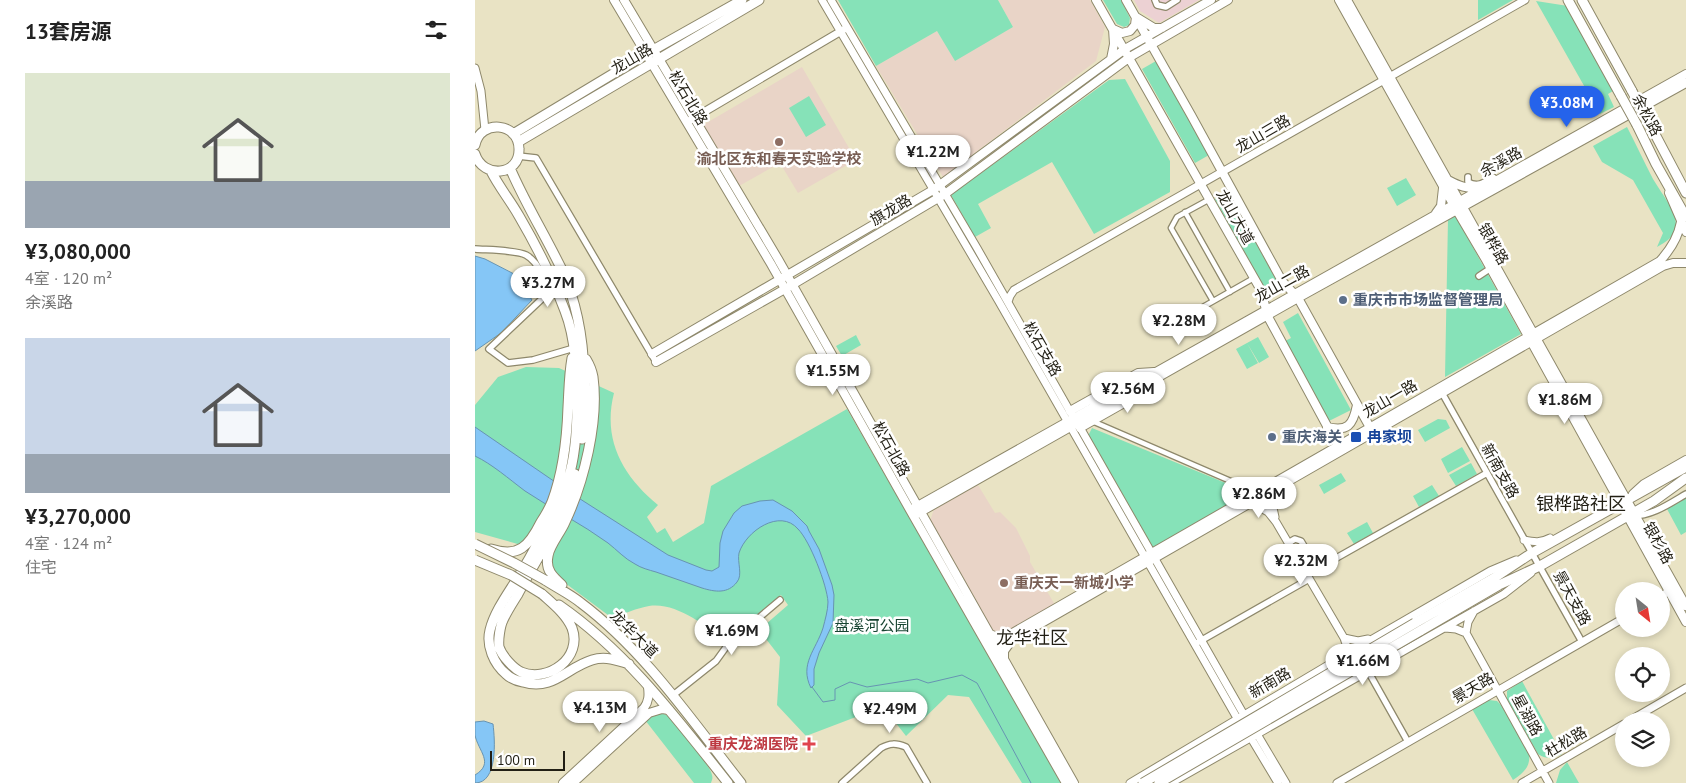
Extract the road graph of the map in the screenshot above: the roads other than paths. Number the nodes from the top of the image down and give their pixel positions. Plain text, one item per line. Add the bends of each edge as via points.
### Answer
1 (614, 0) edge
2 (624, 0) edge
3 (741, 0) edge
4 (759, 0) edge
5 (822, 0) edge
6 (831, 0) edge
7 (1097, 0) edge
8 (1126, 0) edge
9 (1155, 0) edge
10 (1177, 0) edge
11 (1211, 0) edge
12 (1228, 0) edge
13 (1339, 0) edge
14 (1347, 0) edge
15 (1525, 0) edge
16 (1582, 0) edge
17 (1568, 1) edge
18 (1136, 17) junction
19 (848, 28) junction
20 (1162, 28) junction
21 (1113, 29) junction
22 (840, 32) junction
23 (1149, 40) junction
24 (1125, 49) junction
25 (650, 52) junction
26 (1130, 57) junction
27 (1111, 60) junction
28 (655, 61) junction
29 (475, 68) edge
30 (1686, 74) edge
31 (1387, 79) junction
32 (1686, 83) edge
33 (694, 118) junction
34 (687, 122) junction
35 (485, 130) junction
36 (513, 134) junction
37 (519, 142) junction
38 (475, 145) edge
39 (475, 154) edge
40 (518, 156) junction
41 (1668, 158) junction
42 (510, 168) junction
43 (491, 171) junction
44 (1223, 172) junction
45 (1468, 177) dead end
46 (1496, 180) junction
47 (1445, 182) junction
48 (1202, 184) junction
49 (941, 185) junction
50 (1686, 185) edge
51 (1482, 188) junction
52 (933, 190) junction
53 (1686, 193) edge
54 (945, 194) junction
55 (938, 198) junction
56 (1210, 199) junction
57 (1458, 205) junction
58 (1185, 212) junction
59 (1435, 215) junction
60 (1683, 219) edge
61 (1686, 232) edge
62 (475, 249) edge
63 (1686, 264) edge
64 (1491, 268) junction
65 (787, 276) junction
66 (1479, 276) dead end
67 (1254, 278) junction
68 (780, 281) junction
69 (789, 287) junction
70 (1001, 289) junction
71 (1014, 290) junction
72 (1230, 292) junction
73 (1296, 296) junction
74 (1008, 302) junction
75 (1213, 302) junction
76 (1267, 312) junction
77 (1187, 316) dead end
78 (1533, 337) junction
79 (573, 348) junction
80 (652, 354) junction
81 (656, 362) joint
82 (1157, 374) junction
83 (1440, 390) junction
84 (1357, 405) junction
85 (1073, 421) junction
86 (1092, 421) junction
87 (1327, 427) junction
88 (1371, 430) junction
89 (1339, 449) junction
90 (1686, 460) edge
91 (574, 463) junction
92 (1686, 468) edge
93 (1487, 473) junction
94 (1686, 478) edge
95 (1686, 483) edge
96 (1273, 491) junction
97 (1256, 492) junction
98 (1686, 494) edge
99 (1654, 501) junction
100 (1624, 502) junction
101 (1252, 503) junction
102 (1270, 511) junction
103 (915, 512) junction
104 (1633, 515) junction
105 (1569, 532) junction
106 (1524, 540) junction
107 (546, 543) junction
108 (1289, 543) junction
109 (479, 545) edge
110 (1532, 553) junction
111 (1150, 558) junction
112 (475, 560) edge
113 (1540, 566) junction
114 (1309, 579) junction
115 (1672, 590) junction
116 (543, 594) junction
117 (780, 600) dead end
118 (581, 602) junction
119 (1686, 606) edge
120 (1474, 611) junction
121 (1686, 622) edge
122 (1615, 623) edge
123 (1417, 627) junction
124 (1443, 628) junction
125 (1466, 633) junction
126 (989, 634) junction
127 (1343, 638) junction
128 (1373, 638) junction
129 (1199, 642) junction
130 (1582, 642) junction
131 (1341, 657) junction
132 (1004, 659) junction
133 (629, 664) junction
134 (1368, 671) junction
135 (648, 687) junction
136 (1686, 688) edge
137 (1498, 690) junction
138 (672, 696) junction
139 (669, 710) junction
140 (1645, 712) edge
141 (1241, 716) junction
142 (1615, 729) edge
143 (1254, 736) junction
144 (1407, 742) junction
145 (706, 755) junction
146 (725, 762) junction
147 (1543, 771) junction
148 (563, 783) edge
149 (573, 783) edge
150 (722, 783) edge
151 (728, 783) edge
152 (741, 783) edge
153 (745, 783) edge
154 (842, 783) edge
155 (927, 783) edge
156 (1066, 783) edge
157 (1074, 783) edge
158 (1130, 783) edge
159 (1143, 783) edge
160 (1159, 783) edge
161 (1171, 783) edge
162 (1278, 783) edge
163 (1286, 783) edge
164 (1337, 783) edge
165 (1522, 783) edge
166 (1549, 783) edge

1 - 25 main road, 松石北路
2 - 25 main road, 松石北路
3 - 25 main road, 龙山路
4 - 28 main road, 龙山路
5 - 22 street, 松石支路
6 - 19 street, 松石支路
7 - 21 main road, 龙山大道
8 - 18 main road, 龙山大道
9 - 10 street via 1157,5 1166,6
11 - 20 main road
12 - 23 main road, 旗龙路
13 - 31 main road, 银桦路
14 - 31 main road, 银桦路
15 - 31 street, 龙山三路
16 - 41 main road, 余松路, bridge
17 - 60 main road, 余松路, bridge via 1637,125
18 - 20 main road via 1154,28
18 - 21 main road via 1130,31 1121,33
18 - 23 main road, 龙山大道
19 - 22 street
19 - 49 street, 松石支路
20 - 23 main road
21 - 24 main road, 龙山大道
21 - 27 main road
22 - 33 street
22 - 52 street, 松石支路
23 - 24 main road
23 - 26 main road, 旗龙路
23 - 44 main road, 龙山大道
24 - 26 main road, 龙山大道
24 - 27 main road
25 - 28 main road, 松石北路
25 - 36 main road, 龙山路
26 - 48 main road, 龙山大道
26 - 54 main road, 旗龙路
27 - 49 main road
28 - 33 main road, 松石北路
28 - 34 main road, 松石北路
28 - 37 main road, 龙山路
29 - 35 street
30 - 46 main road, 余溪路
31 - 44 street, 龙山三路
31 - 47 main road, 银桦路
32 - 57 main road, 余溪路
33 - 34 street
33 - 65 main road, 松石北路
34 - 68 main road, 松石北路
35 - 36 main road via 500,127
35 - 38 main road
36 - 37 main road
37 - 40 main road
39 - 43 main road via 484,168
40 - 42 main road
40 - 80 street via 536,158
41 - 50 main road
41 - 53 main road, 余松路
42 - 43 main road
42 - 91 main road via 563,272 575,304 584,353 586,400
43 - 79 main road via 535,245 565,312
44 - 48 street, 龙山三路
44 - 73 main road, 龙山大道 via 1282,281
45 - 46 street via 1473,185 1493,177
46 - 51 main road, 余溪路
47 - 51 main road via 1470,189
47 - 57 main road, 银桦路
47 - 59 main road via 1441,206
48 - 56 main road, 龙山大道
48 - 71 street, 龙山三路
49 - 52 main road
49 - 54 street, 松石支路
51 - 57 main road, 余溪路
52 - 55 street, 松石支路
52 - 65 main road
54 - 55 main road, 旗龙路
54 - 70 street, 松石支路
55 - 69 main road, 旗龙路
55 - 85 street, 松石支路
56 - 58 street
56 - 67 main road, 龙山大道
57 - 59 main road, 龙山二路
57 - 64 main road, 银桦路
57 - 73 main road, 龙山二路
57 - 78 main road, 银桦路
58 - 72 street
58 - 75 street via 1171,228
59 - 73 main road, 龙山二路
60 - 61 main road
60 - 78 main road, 龙山一路 via 1675,242 1660,261
62 - 79 street via 525,255 541,273 545,286 545,296 489,349 508,363 533,360
63 - 78 main road, 龙山一路 via 1673,262 1663,266
64 - 66 street
64 - 78 main road, 银桦路
65 - 68 main road
65 - 69 main road, 松石北路
67 - 72 street
67 - 76 main road, 龙山大道
68 - 69 main road, 松石北路
68 - 80 main road
69 - 81 main road, 旗龙路
69 - 103 main road, 松石北路
70 - 71 street
70 - 74 street, 松石支路
71 - 74 street
72 - 75 street
73 - 76 main road, 龙山二路
73 - 84 main road, 龙山大道
74 - 85 street, 松石支路
75 - 77 street
76 - 82 main road, 龙山二路
76 - 87 main road, 龙山大道
78 - 83 main road, 龙山一路
78 - 100 main road, 银桦路
79 - 91 main road via 568,407
80 - 81 street
82 - 85 main road, 龙山二路
82 - 85 main road via 1138,373
82 - 86 main road via 1147,390
83 - 88 main road, 龙山一路
83 - 93 street, 新南支路
84 - 87 main road via 1351,424 1344,429
84 - 88 main road, 龙山大道
85 - 86 main road
85 - 103 main road, 龙山二路
85 - 111 street, 松石支路
86 - 97 street
87 - 89 main road, 龙山大道
88 - 89 main road, 龙山一路
89 - 96 main road, 龙山一路
89 - 97 main road, 龙山一路
90 - 100 main road via 1644,484
91 - 107 main road
91 - 107 main road via 580,485 568,515
91 - 109 main road, bridge via 526,546 514,552 499,552
92 - 100 main road, 新南路
93 - 106 street, 新南支路
93 - 108 street via 1324,565 1314,563 1301,541 1295,539
94 - 99 main road, 新南路
95 - 99 main road
96 - 101 main road, 龙山一路
96 - 102 street
97 - 111 main road, 龙山一路
98 - 104 street via 1655,512
99 - 104 main road, 新南路
100 - 104 main road, 银杉路
100 - 105 main road, 新南路
101 - 102 street
101 - 111 main road, 龙山一路
102 - 108 street
103 - 126 main road, 松石北路
103 - 156 main road, 松石北路
104 - 113 main road, 新南路
104 - 115 main road, 银杉路
105 - 106 street via 1561,532 1544,542
105 - 110 main road, 新南路
106 - 110 street, 新南支路
107 - 116 main road via 502,621 499,646 506,659 521,672 547,674 563,665 575,640 561,612
107 - 118 main road via 547,566 552,577
107 - 133 main road via 504,600 489,631 489,645 499,667 517,681 542,684 592,660 606,658
108 - 114 street
109 - 118 main road, 龙华大道, bridge
110 - 113 street, 新南支路
110 - 123 main road, 新南路
110 - 128 street, 新南路 via 1490,571
111 - 126 main road, 龙山一路 via 1009,635 997,637
111 - 129 street, 松石支路
111 - 132 main road, 龙山一路 via 1012,640 1004,651
112 - 116 main road, 龙华大道, bridge
113 - 120 street, 新南路 via 1504,594
113 - 123 main road, 新南路
113 - 130 street, 景天支路
114 - 127 street
114 - 129 street
115 - 119 main road, 银杉路
115 - 121 main road, 银杉路
116 - 133 main road, 龙华大道 via 590,628
117 - 138 street via 729,643 716,661
118 - 138 main road, 龙华大道 via 619,635
120 - 124 street, 新南路
120 - 125 street
122 - 130 street, 景天路
123 - 159 main road, 新南路, bridge
123 - 160 main road, 新南路, bridge
124 - 125 street
124 - 134 street, 新南路
125 - 137 street, 星湖路
126 - 132 main road, 松石北路
127 - 128 street via 1358,641
127 - 131 street via 1346,644
128 - 131 street, 新南路
129 - 141 street, 松石支路
130 - 137 street, 景天路
131 - 141 street, 新南路
132 - 157 main road, 松石北路
133 - 135 main road, 龙华大道
134 - 143 street, 新南路
134 - 144 street
135 - 139 main road, 龙华大道
135 - 148 main road via 648,702 644,708
136 - 140 street
137 - 144 street, 景天路
137 - 147 street, 星湖路
138 - 146 main road, 龙华大道
139 - 145 main road, 龙华大道
139 - 149 main road via 649,713
141 - 143 street, 松石支路
141 - 158 street, 新南路
142 - 147 street, 杜松路
143 - 161 street, 新南路
143 - 162 street
143 - 163 street
144 - 164 street, 景天路
145 - 150 street
145 - 151 main road, 龙华大道
146 - 152 main road, 龙华大道
146 - 153 street
147 - 165 street, 杜松路
147 - 166 street, 星湖路
154 - 155 street via 881,748 894,744 906,747

